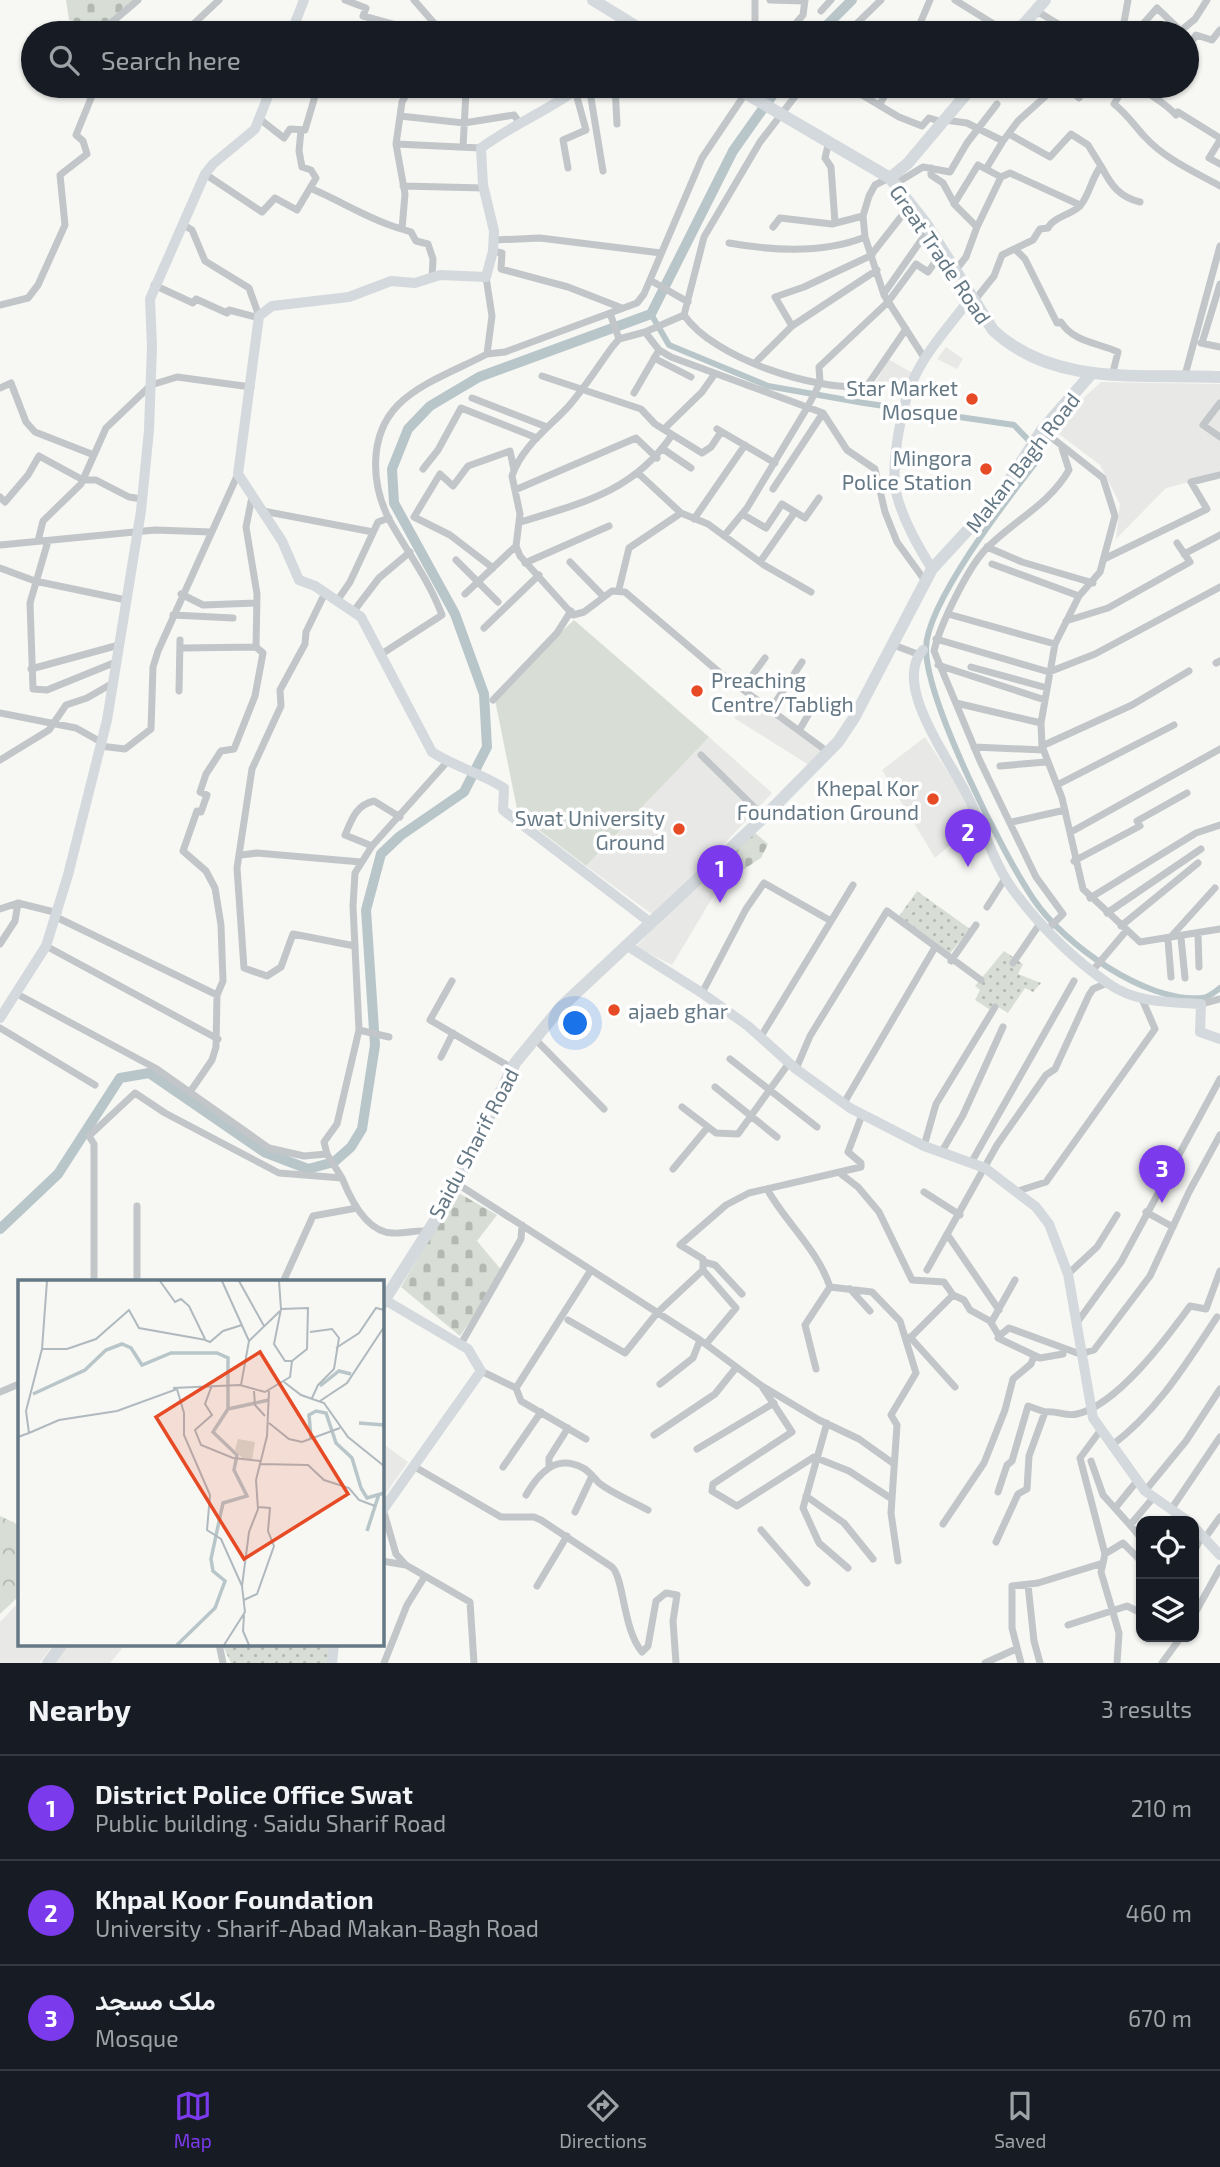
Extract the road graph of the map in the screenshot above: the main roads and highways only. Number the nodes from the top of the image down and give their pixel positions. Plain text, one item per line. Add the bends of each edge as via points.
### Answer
1 (1045, 0) edge
2 (596, 1) edge
3 (627, 21) edge
4 (1026, 21) edge
5 (754, 98) edge
6 (963, 98) edge
7 (892, 181) junction
8 (1092, 373) junction
9 (1220, 377) edge
10 (891, 644) junction
11 (764, 818) junction
12 (383, 1302) edge
13 (61, 1646) edge
14 (48, 1663) edge

1 - 4 main road
2 - 3 main road
5 - 7 main road, Great Trade Road
6 - 7 main road
7 - 8 main road, Great Trade Road via 929,229 993,330 1058,366
8 - 9 main road, Great Trade Road
8 - 10 main road, Makan Bagh Road via 1036,438 1000,495 932,569
10 - 11 main road via 854,718
10 - 11 main road via 856,719 840,742
11 - 12 main road, Saidu Sharif Road via 561,1007 534,1039 512,1068 456,1183
13 - 14 main road

